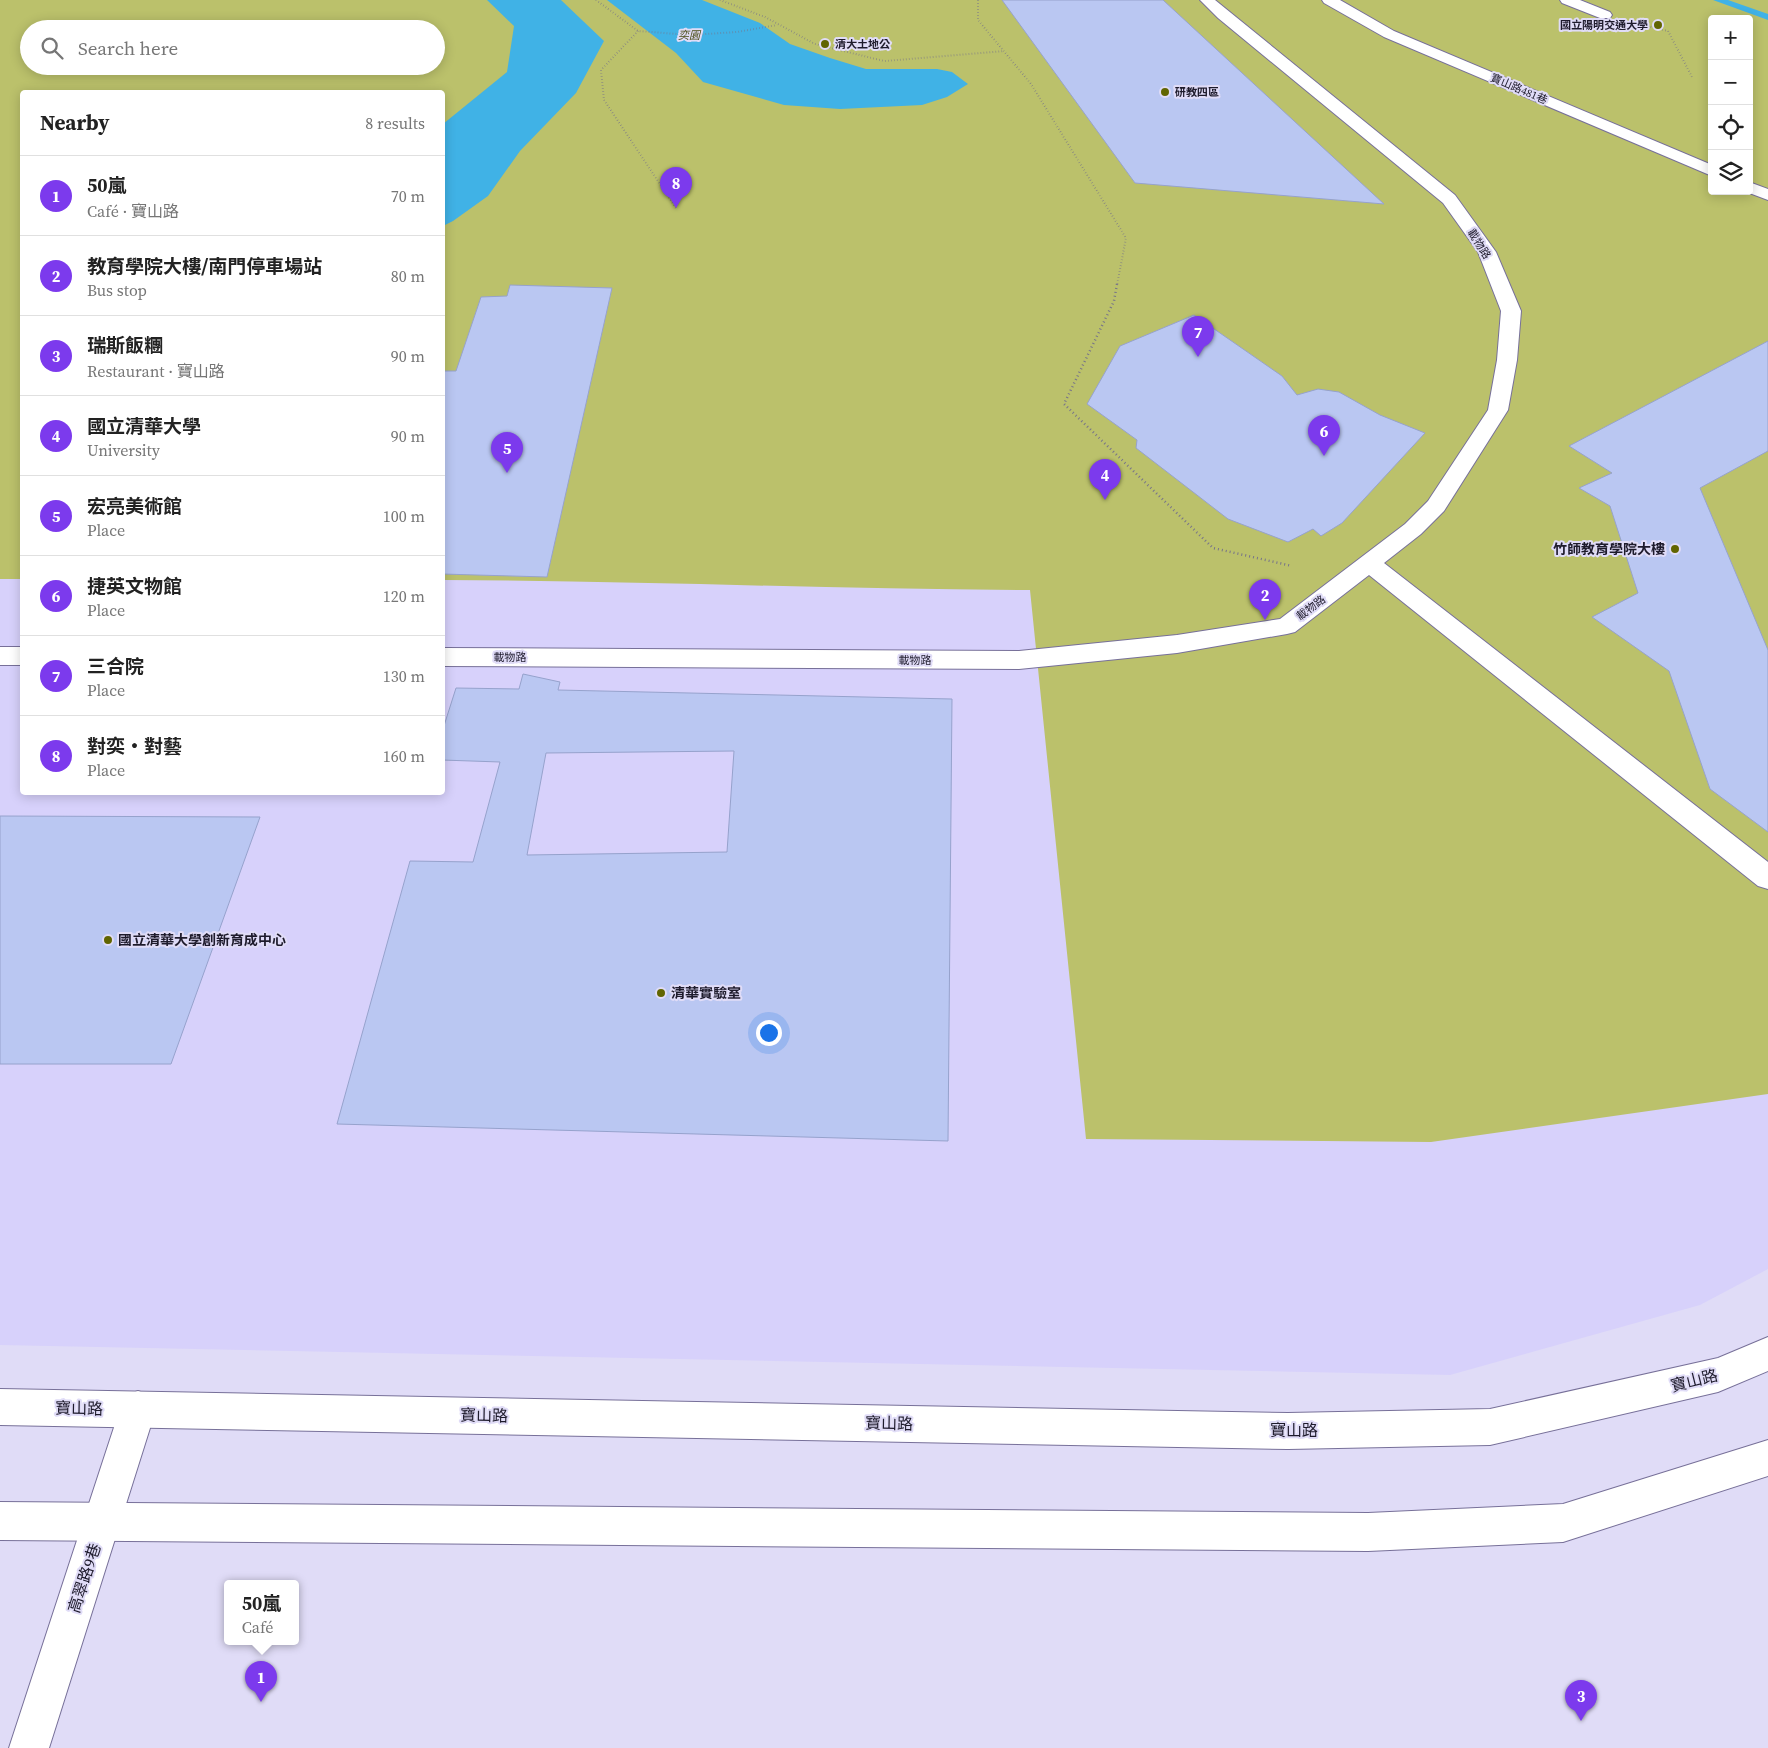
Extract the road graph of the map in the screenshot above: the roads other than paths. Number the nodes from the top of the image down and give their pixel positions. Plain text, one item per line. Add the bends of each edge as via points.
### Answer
1 (1207, 0) edge
2 (1329, 0) edge
3 (1567, 0) edge
4 (1605, 15) road end
5 (1708, 169) edge
6 (1753, 189) edge
7 (1768, 195) edge
8 (1370, 564) junction
9 (0, 656) edge
10 (20, 656) edge
11 (445, 657) edge
12 (1768, 878) edge
13 (1768, 1354) edge
14 (0, 1407) edge
15 (138, 1409) junction
16 (1768, 1458) edge
17 (0, 1521) edge
18 (102, 1522) junction
19 (29, 1748) edge

1 - 8 street, 載物路 via 1449,198 1487,252 1511,311 1498,410 1436,506 1413,530
2 - 5 street, 寶山路481巷 via 1389,34
3 - 4 street
6 - 7 street
8 - 11 street, 載物路 via 1287,626 1177,644 1018,660
8 - 12 street
9 - 10 street
13 - 15 street, 寶山路 via 1718,1375 1490,1427 1288,1431
14 - 15 street, 寶山路
15 - 18 street, 高翠路9巷
16 - 18 street via 1563,1522 1368,1532
17 - 18 street
18 - 19 street, 高翠路9巷

